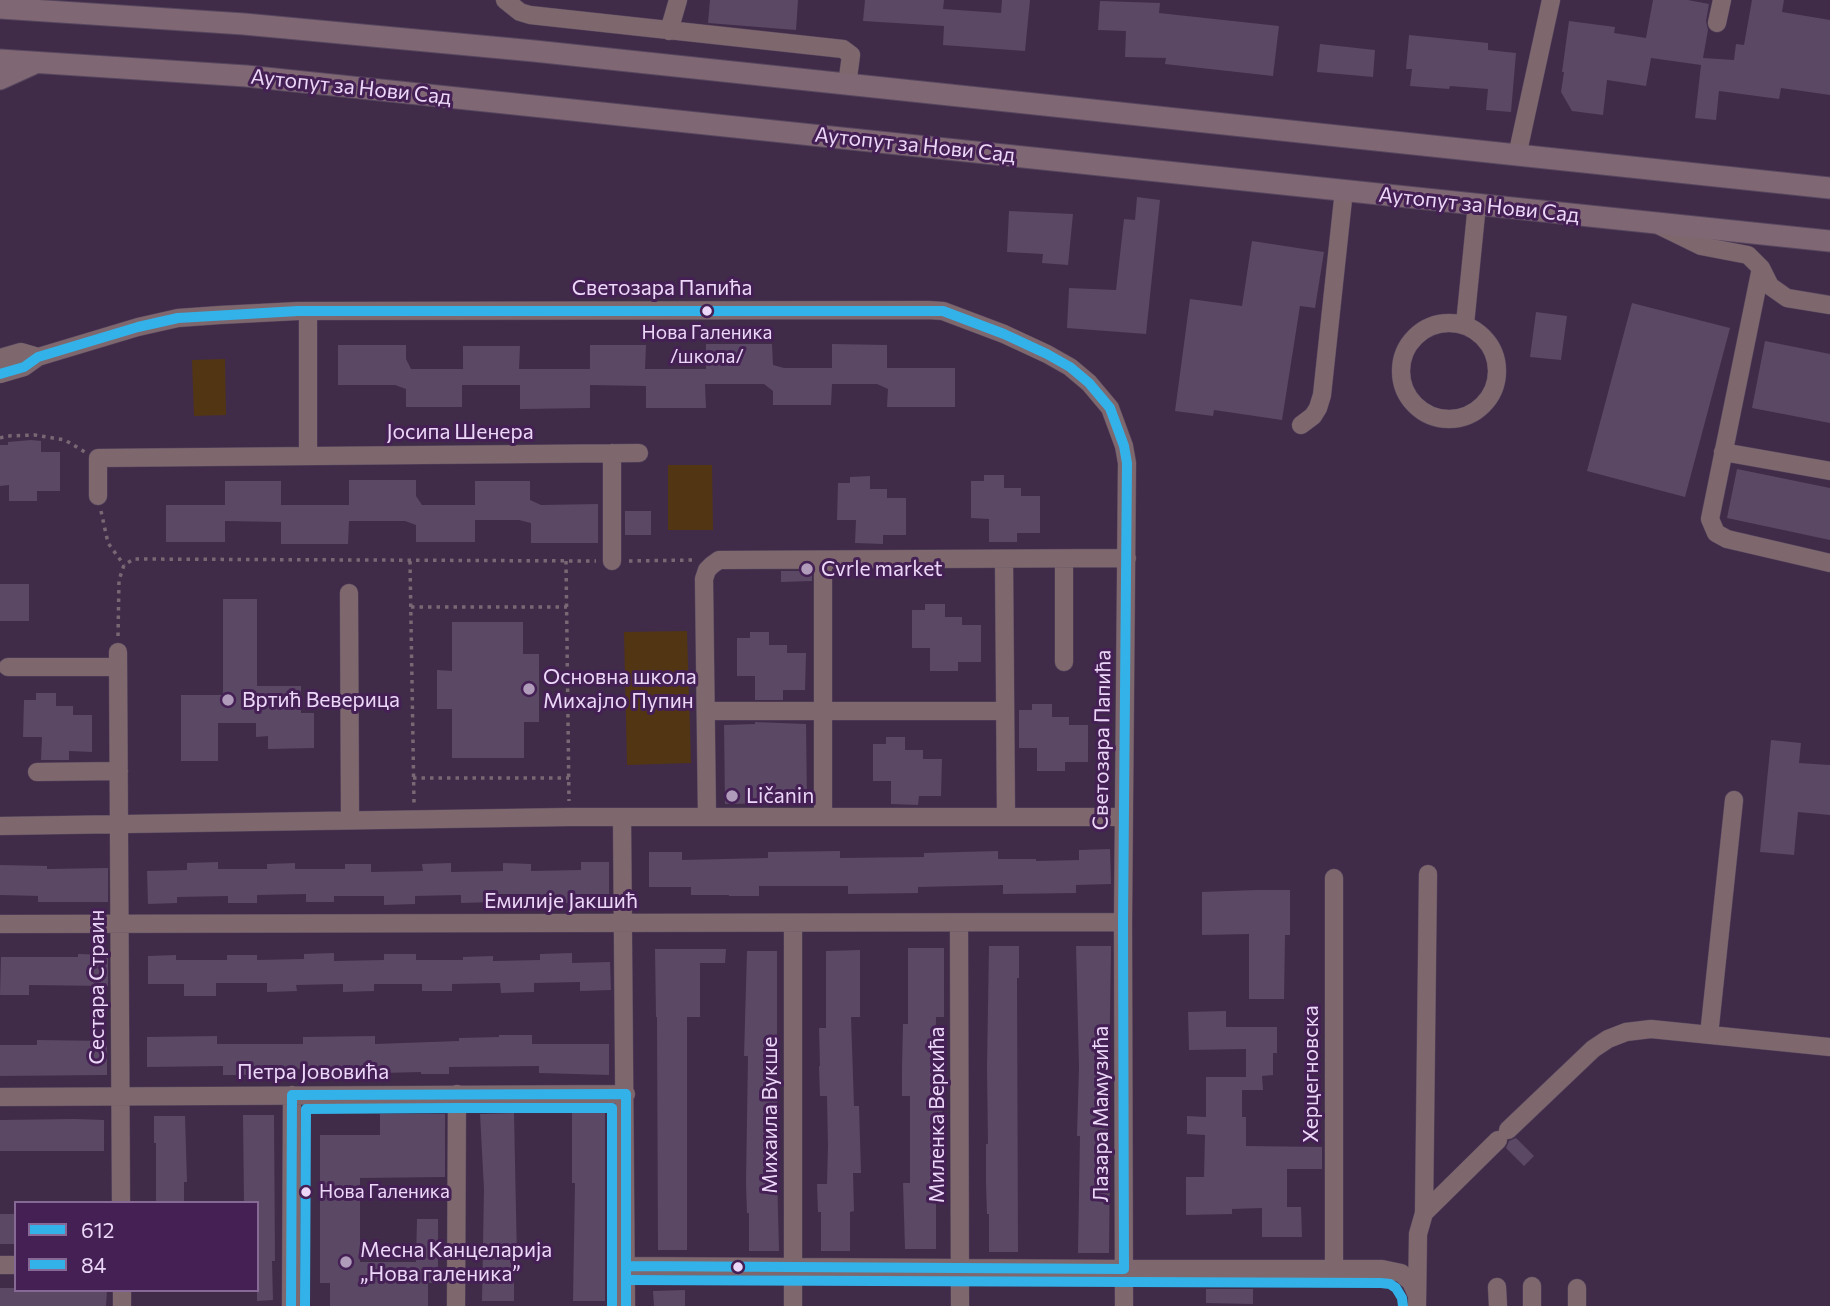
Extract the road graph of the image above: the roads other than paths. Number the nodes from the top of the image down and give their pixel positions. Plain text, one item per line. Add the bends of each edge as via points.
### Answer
1 (505, 0) edge
2 (678, 0) edge
3 (1551, 0) edge
4 (1722, 0) edge
5 (0, 8) edge
6 (1717, 23) dead end
7 (669, 31) junction
8 (0, 60) edge
9 (39, 62) junction
10 (0, 79) edge
11 (847, 85) junction
12 (1517, 156) junction
13 (1830, 188) edge
14 (1344, 190) junction
15 (1477, 204) junction
16 (1654, 223) junction
17 (1830, 240) edge
18 (1761, 268) junction
19 (1830, 305) edge
20 (308, 311) junction
21 (1465, 324) junction
22 (38, 357) junction
23 (0, 358) edge
24 (0, 374) edge
25 (1301, 425) dead end
26 (1723, 452) junction
27 (612, 453) junction
28 (639, 453) dead end
29 (308, 456) junction
30 (1830, 471) edge
31 (97, 496) road end
32 (1127, 558) junction
33 (1004, 559) junction
34 (1064, 559) junction
35 (823, 560) junction
36 (612, 561) road end
37 (1830, 563) edge
38 (349, 593) dead end
39 (1064, 662) dead end
40 (8, 667) dead end
41 (823, 710) junction
42 (706, 711) junction
43 (1005, 711) junction
44 (119, 771) junction
45 (37, 772) dead end
46 (1734, 800) dead end
47 (823, 816) junction
48 (1006, 816) junction
49 (622, 817) junction
50 (707, 817) junction
51 (1124, 817) junction
52 (350, 820) junction
53 (120, 825) junction
54 (0, 826) edge
55 (1427, 874) dead end
56 (1334, 878) dead end
57 (1123, 922) junction
58 (622, 923) junction
59 (793, 923) junction
60 (959, 923) junction
61 (0, 924) edge
62 (120, 924) junction
63 (1709, 1035) junction
64 (1830, 1047) edge
65 (457, 1094) junction
66 (625, 1094) junction
67 (292, 1095) junction
68 (0, 1097) edge
69 (120, 1097) junction
70 (121, 1201) edge
71 (1424, 1213) junction
72 (626, 1266) junction
73 (793, 1267) junction
74 (960, 1268) junction
75 (1124, 1269) junction
76 (1334, 1270) junction
77 (1532, 1286) dead end
78 (1497, 1287) dead end
79 (1417, 1300) edge
80 (291, 1306) edge
81 (456, 1306) edge
82 (626, 1306) edge
83 (793, 1306) edge
84 (960, 1306) edge
85 (1124, 1306) edge
86 (1497, 1306) edge
87 (1532, 1306) edge

1 - 7 street via 530,15
2 - 7 street
3 - 12 street
4 - 6 street
5 - 11 main road via 353,34
7 - 11 street via 843,49 851,55
8 - 9 main road, Аутопут за Нови Сад
9 - 10 main road
9 - 14 main road, Аутопут за Нови Сад via 259,77
11 - 12 main road
12 - 13 main road
14 - 15 main road, Аутопут за Нови Сад
14 - 25 street via 1322,395 1313,416
15 - 16 main road, Аутопут за Нови Сад
15 - 21 street
16 - 17 main road, Аутопут за Нови Сад
16 - 18 street via 1701,246 1748,255
18 - 19 street via 1770,286 1787,298
18 - 26 street
20 - 22 street, Светозара Папића via 167,320
20 - 29 street
20 - 32 street, Светозара Папића via 943,311 1047,354 1070,367 1102,397 1119,429 1127,463
21 - 21 street via 1483,336 1495,354 1498,376 1491,396 1476,412 1456,420 1434,418 1415,407 1403,388 1400,367 1407,346 1422,330 1443,323
22 - 23 street, Светозара Папића via 21,352
22 - 24 street, Светозара Папића
26 - 30 street
26 - 37 street via 1710,519 1717,533
27 - 28 street, Јосипа Шенера
27 - 29 street, Јосипа Шенера
27 - 36 street
29 - 31 street, Јосипа Шенера via 98,458
32 - 34 street
32 - 51 street, Светозара Папића
33 - 34 street
33 - 35 street
33 - 43 street
34 - 39 street
35 - 41 street
35 - 42 street via 719,560 709,568 704,579
38 - 52 street
40 - 44 street, Сестара Страин via 118,660
41 - 42 street
41 - 43 street
41 - 47 street
42 - 50 street
43 - 48 street
44 - 45 street
44 - 53 street, Сестара Страин
46 - 63 street
47 - 48 street
47 - 50 street
48 - 51 street
49 - 50 street
49 - 52 street
49 - 58 street
51 - 57 street, Светозара Папића
52 - 53 street
53 - 54 street
53 - 62 street, Сестара Страин
55 - 71 street
56 - 76 street, Херцегновска
57 - 60 street, Емилије Јакшић
57 - 75 street, Лазара Мамузића
58 - 59 street, Емилије Јакшић
58 - 62 street, Емилије Јакшић
58 - 66 street
59 - 60 street, Емилије Јакшић
59 - 73 street, Михаила Вукше
60 - 74 street, Миленка Веркића
61 - 62 street, Емилије Јакшић
62 - 69 street, Сестара Страин
63 - 64 street
63 - 71 street via 1640,1029 1608,1039
65 - 66 street, Петра Јововића
65 - 67 street, Петра Јововића
65 - 81 street
66 - 72 street
67 - 69 street, Петра Јововића
67 - 80 street
68 - 69 street, Петра Јововића
69 - 70 street, Сестара Страин
71 - 79 street
72 - 73 street
72 - 82 street
73 - 74 street
73 - 83 street, Михаила Вукше
74 - 75 street
74 - 84 street, Миленка Веркића
75 - 76 street
75 - 85 street, Лазара Мамузића
76 - 79 street via 1395,1271 1406,1277
77 - 87 street
78 - 86 street

